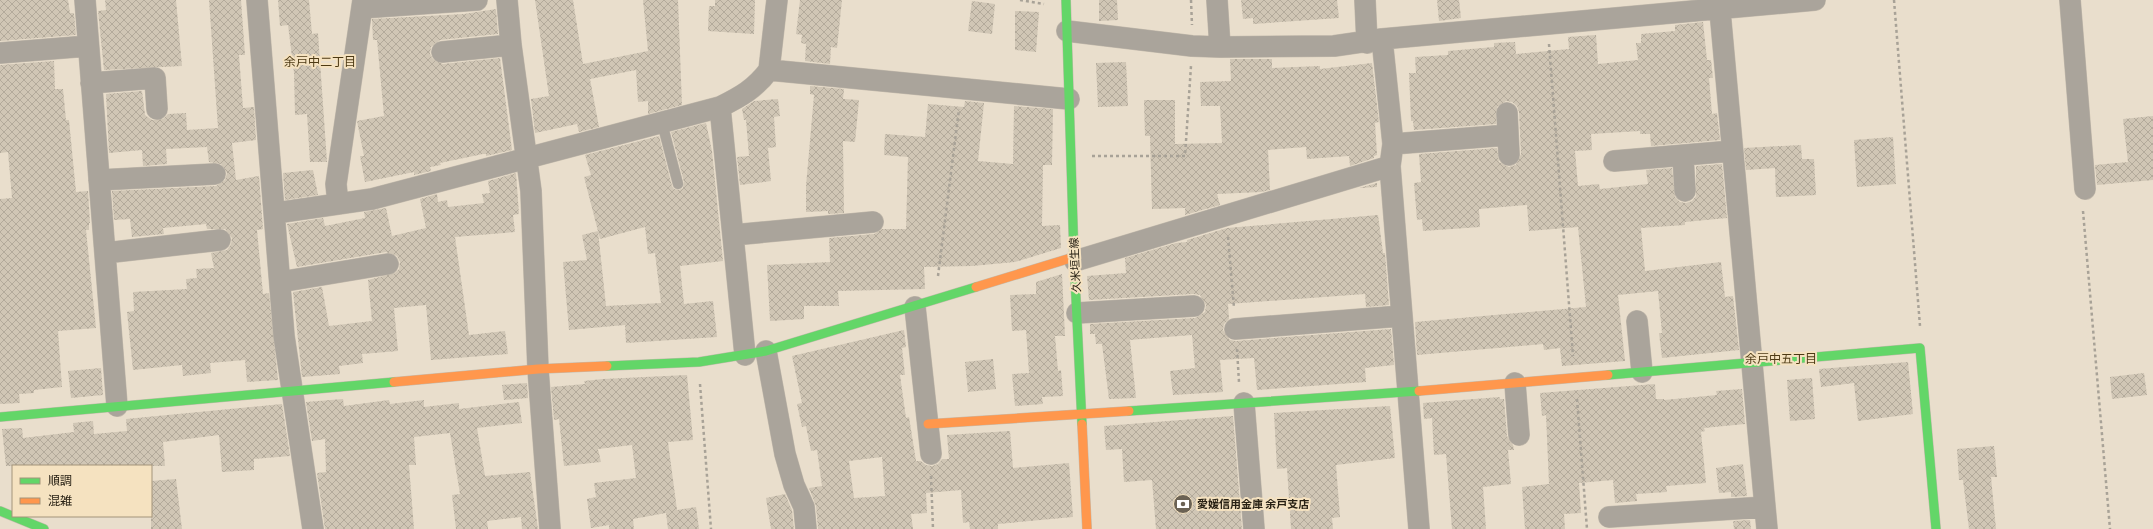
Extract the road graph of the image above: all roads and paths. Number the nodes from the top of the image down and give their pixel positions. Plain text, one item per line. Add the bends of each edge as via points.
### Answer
1 (85, 0) edge
2 (257, 0) edge
3 (477, 0) edge
4 (507, 0) edge
5 (777, 0) edge
6 (1066, 0) edge
7 (1191, 0) edge
8 (1216, 0) edge
9 (1365, 0) edge
10 (1815, 0) edge
11 (1894, 0) edge
12 (2070, 0) edge
13 (362, 4) edge
14 (1719, 4) edge
15 (1548, 24) junction
16 (1067, 31) junction
17 (1375, 41) junction
18 (511, 45) junction
19 (88, 46) junction
20 (1192, 46) junction
21 (1220, 47) junction
22 (442, 52) dead end
23 (0, 53) edge
24 (769, 70) junction
25 (91, 83) junction
26 (962, 88) junction
27 (1069, 98) junction
28 (720, 107) junction
29 (157, 109) dead end
30 (1507, 113) dead end
31 (662, 122) junction
32 (1393, 144) junction
33 (1732, 152) junction
34 (1071, 156) junction
35 (1683, 156) junction
36 (528, 158) junction
37 (1614, 161) dead end
38 (1390, 166) junction
39 (215, 174) dead end
40 (99, 180) junction
41 (678, 184) dead end
42 (2086, 189) joint
43 (1685, 191) dead end
44 (338, 204) junction
45 (276, 213) junction
46 (873, 222) dead end
47 (733, 235) junction
48 (220, 240) dead end
49 (105, 253) junction
50 (1075, 259) junction
51 (388, 264) dead end
52 (280, 282) junction
53 (935, 301) junction
54 (1194, 306) dead end
55 (915, 307) junction
56 (1077, 313) junction
57 (1401, 316) junction
58 (1637, 321) dead end
59 (1235, 329) dead end
60 (1920, 348) junction
61 (766, 351) junction
62 (745, 355) junction
63 (699, 362) junction
64 (1752, 362) junction
65 (538, 369) junction
66 (1642, 372) junction
67 (1575, 378) junction
68 (1515, 383) junction
69 (291, 391) junction
70 (1407, 392) junction
71 (1244, 403) junction
72 (117, 406) junction
73 (1082, 414) junction
74 (0, 417) edge
75 (928, 424) junction
76 (1519, 435) dead end
77 (931, 454) joint
78 (1765, 507) junction
79 (0, 511) edge
80 (12, 516) edge
81 (15, 517) edge
82 (1609, 517) dead end
83 (44, 529) edge
84 (313, 529) edge
85 (550, 529) edge
86 (711, 529) edge
87 (806, 529) edge
88 (933, 529) edge
89 (1087, 529) edge
90 (1254, 529) edge
91 (1419, 529) edge
92 (1587, 529) edge
93 (1767, 529) edge
94 (1936, 529) edge
95 (2110, 529) edge

1 - 19 street
2 - 45 street
3 - 13 street
4 - 18 street
5 - 24 street
6 - 16 street, 久米垣生線
7 - 20 path
8 - 21 street
9 - 17 street
10 - 14 street
11 - 60 path
12 - 42 street
13 - 44 street via 336,184
14 - 15 street
14 - 33 street
15 - 17 street
15 - 67 path
16 - 20 street
16 - 27 street, 久米垣生線
17 - 21 street via 1278,48
17 - 32 street
18 - 22 street
18 - 36 street
19 - 23 street
19 - 25 street
20 - 21 street
20 - 34 path via 1185,156
24 - 26 street
24 - 28 street via 746,94
25 - 29 street via 155,78
25 - 40 street
26 - 27 street
26 - 53 path
27 - 34 street, 久米垣生線
28 - 31 street
28 - 47 street
30 - 32 street via 1508,145
31 - 36 street
31 - 41 lane
32 - 38 street
33 - 35 street
33 - 64 street
34 - 50 street, 久米垣生線
35 - 37 street
35 - 43 street
36 - 44 street via 372,199
36 - 65 street
38 - 50 street
38 - 57 street
39 - 40 street
40 - 49 street
42 - 95 path via 2082,195
44 - 45 street
45 - 52 street
46 - 47 street
47 - 62 street
48 - 49 street
49 - 72 street
50 - 53 street
50 - 56 street, 久米垣生線
51 - 52 street
52 - 69 street
53 - 55 street
54 - 56 street
55 - 61 street
55 - 75 street
56 - 73 street, 久米垣生線
57 - 59 street
57 - 70 street
58 - 66 street
60 - 64 street
60 - 94 street
61 - 62 street
61 - 87 street via 785,454 804,507
62 - 63 street
63 - 65 street
63 - 86 path
64 - 66 street
64 - 78 street
65 - 69 street
65 - 85 street
66 - 67 street
67 - 68 street
67 - 92 path
68 - 70 street
68 - 76 street
69 - 72 street
69 - 84 street
70 - 71 street
70 - 91 street
71 - 73 street
71 - 90 street
72 - 74 street
73 - 75 street
73 - 89 street, 久米垣生線
75 - 77 street
77 - 88 path
78 - 82 street
78 - 93 street
79 - 80 street
81 - 83 street

